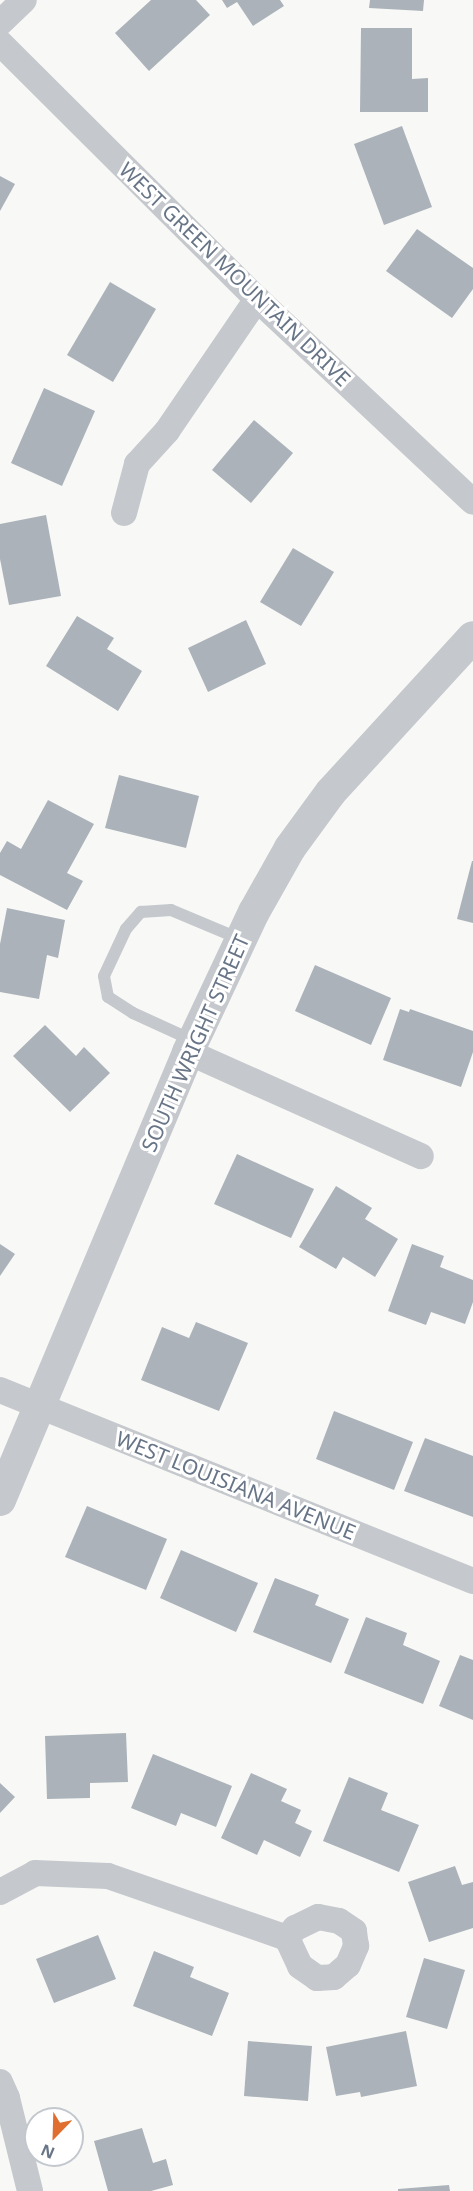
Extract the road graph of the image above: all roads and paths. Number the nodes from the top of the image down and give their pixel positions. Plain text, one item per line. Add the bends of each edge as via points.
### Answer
1 (24, 0) edge
2 (0, 22) edge
3 (0, 43) edge
4 (257, 299) junction
5 (473, 502) edge
6 (124, 513) dead end
7 (473, 637) edge
8 (241, 940) junction
9 (191, 1046) junction
10 (421, 1156) dead end
11 (0, 1390) edge
12 (39, 1406) junction
13 (0, 1500) edge
14 (473, 1581) edge
15 (0, 1892) edge
16 (287, 1938) dead end
17 (0, 2082) edge
18 (30, 2191) edge

1 - 2 street
3 - 4 street, WEST GREEN MOUNTAIN DRIVE
4 - 5 street, WEST GREEN MOUNTAIN DRIVE
4 - 6 street via 167,431 136,464
7 - 8 street, SOUTH WRIGHT STREET via 331,792 290,848
8 - 9 street, SOUTH WRIGHT STREET
8 - 9 lane via 171,910 141,912 126,929 104,976 108,997
9 - 10 street
9 - 12 street, SOUTH WRIGHT STREET
11 - 12 street, WEST LOUISIANA AVENUE
12 - 13 street, SOUTH WRIGHT STREET
12 - 14 street, WEST LOUISIANA AVENUE
15 - 16 street via 35,1873 108,1876
17 - 18 street

